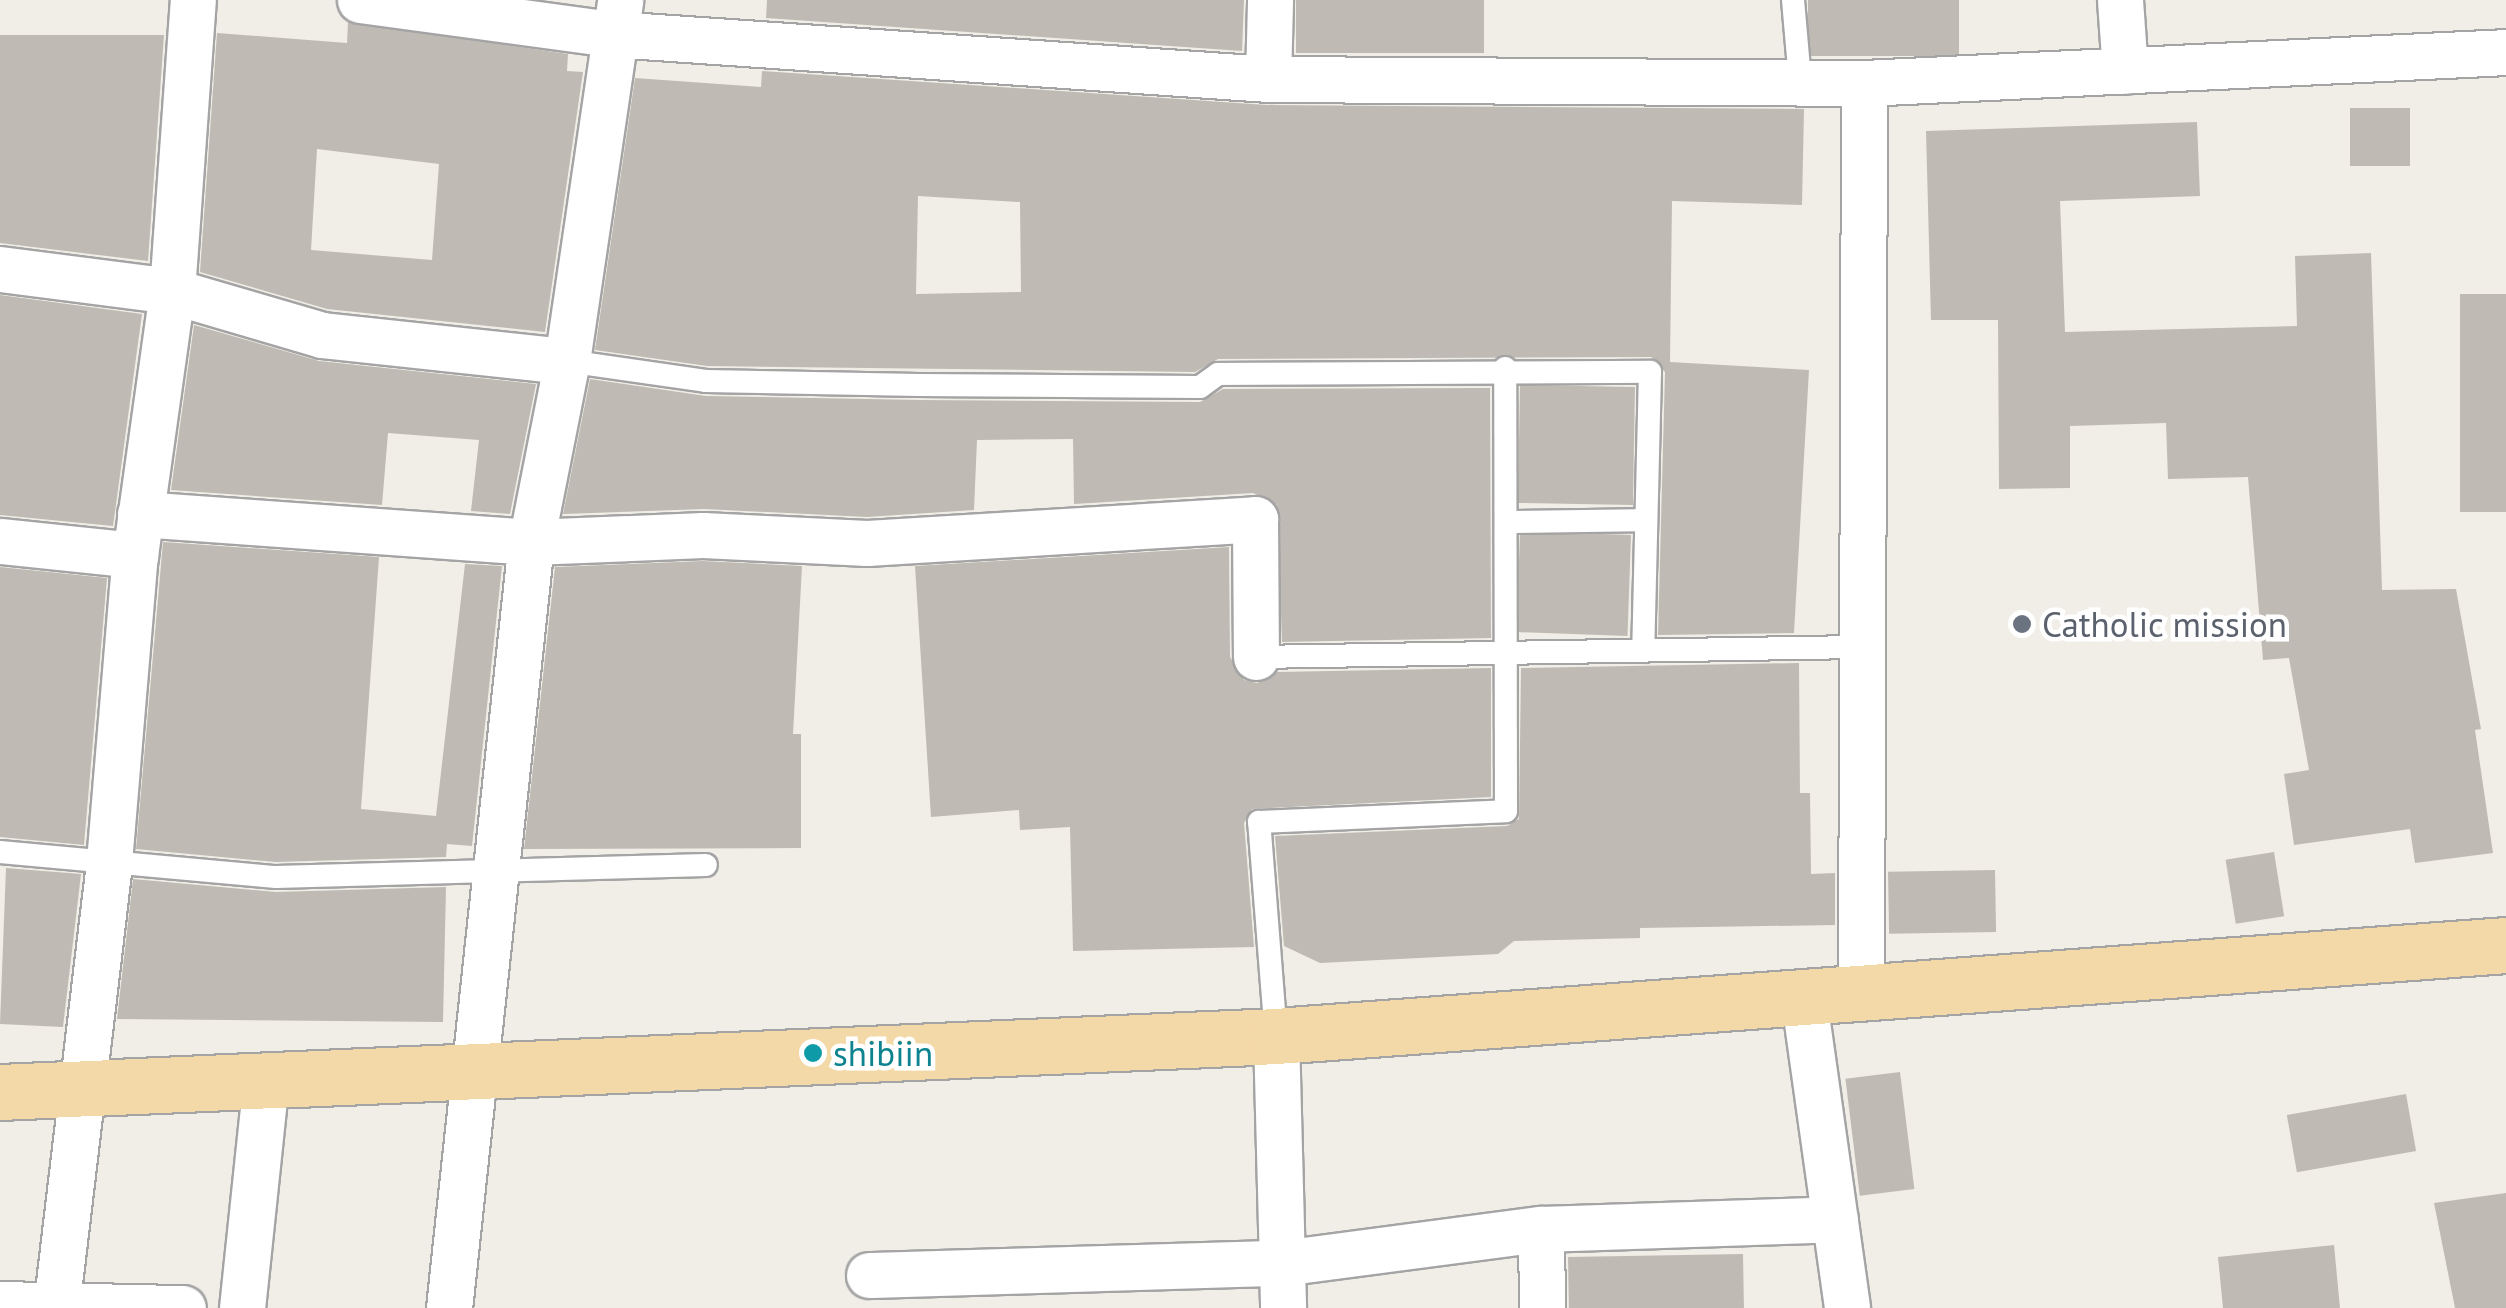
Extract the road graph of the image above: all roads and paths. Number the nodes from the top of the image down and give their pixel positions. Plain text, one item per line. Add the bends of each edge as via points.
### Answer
1 (193, 0) edge
2 (360, 0) edge
3 (1270, 0) edge
4 (1793, 0) edge
5 (2120, 0) edge
6 (617, 17) edge
7 (2506, 52) edge
8 (2124, 70) junction
9 (1268, 80) junction
10 (1800, 80) junction
11 (1864, 83) junction
12 (0, 269) edge
13 (172, 290) junction
14 (566, 361) junction
15 (1504, 368) junction
16 (1644, 520) junction
17 (1506, 522) junction
18 (138, 534) junction
19 (0, 541) edge
20 (531, 542) junction
21 (1861, 648) junction
22 (1506, 651) junction
23 (1643, 651) junction
24 (1256, 657) joint
25 (0, 852) edge
26 (109, 862) junction
27 (706, 866) dead end
28 (493, 871) junction
29 (2506, 944) edge
30 (1861, 994) junction
31 (1804, 1001) junction
32 (1276, 1036) junction
33 (470, 1076) junction
34 (266, 1080) junction
35 (82, 1087) junction
36 (0, 1092) edge
37 (1835, 1219) junction
38 (1541, 1229) junction
39 (1281, 1263) junction
40 (869, 1275) dead end
41 (0, 1304) edge
42 (56, 1307) edge
43 (183, 1308) edge
44 (242, 1308) edge
45 (449, 1308) edge
46 (1283, 1308) edge
47 (1542, 1308) edge
48 (1848, 1308) edge

1 - 13 street
2 - 6 street
3 - 9 street
4 - 10 lane
5 - 8 street
6 - 9 street
6 - 14 street
7 - 8 street
8 - 11 street
9 - 10 street
10 - 11 street
11 - 21 street
12 - 13 street
13 - 14 street via 322,334
13 - 18 street
14 - 15 lane via 706,382 919,386 1200,387 1218,374
14 - 20 street
15 - 16 lane via 1650,372
15 - 17 lane
16 - 17 lane
16 - 23 lane
17 - 22 lane
18 - 19 street
18 - 20 street
18 - 26 street
20 - 24 street via 704,535 867,543 1254,519
20 - 28 street
21 - 23 lane
21 - 30 street
22 - 23 lane
22 - 24 lane
22 - 32 lane via 1506,811 1258,822
25 - 26 lane
26 - 28 lane via 276,877
26 - 35 street
27 - 28 lane
28 - 33 street
29 - 30 main road
30 - 31 main road
31 - 32 main road
31 - 37 street
32 - 33 main road
32 - 39 street
33 - 34 main road
33 - 45 street
34 - 35 main road
34 - 44 street
35 - 36 main road
35 - 42 street
37 - 38 street
37 - 48 street
38 - 39 street
38 - 47 street
39 - 40 street
39 - 46 street
41 - 42 street
42 - 43 street

